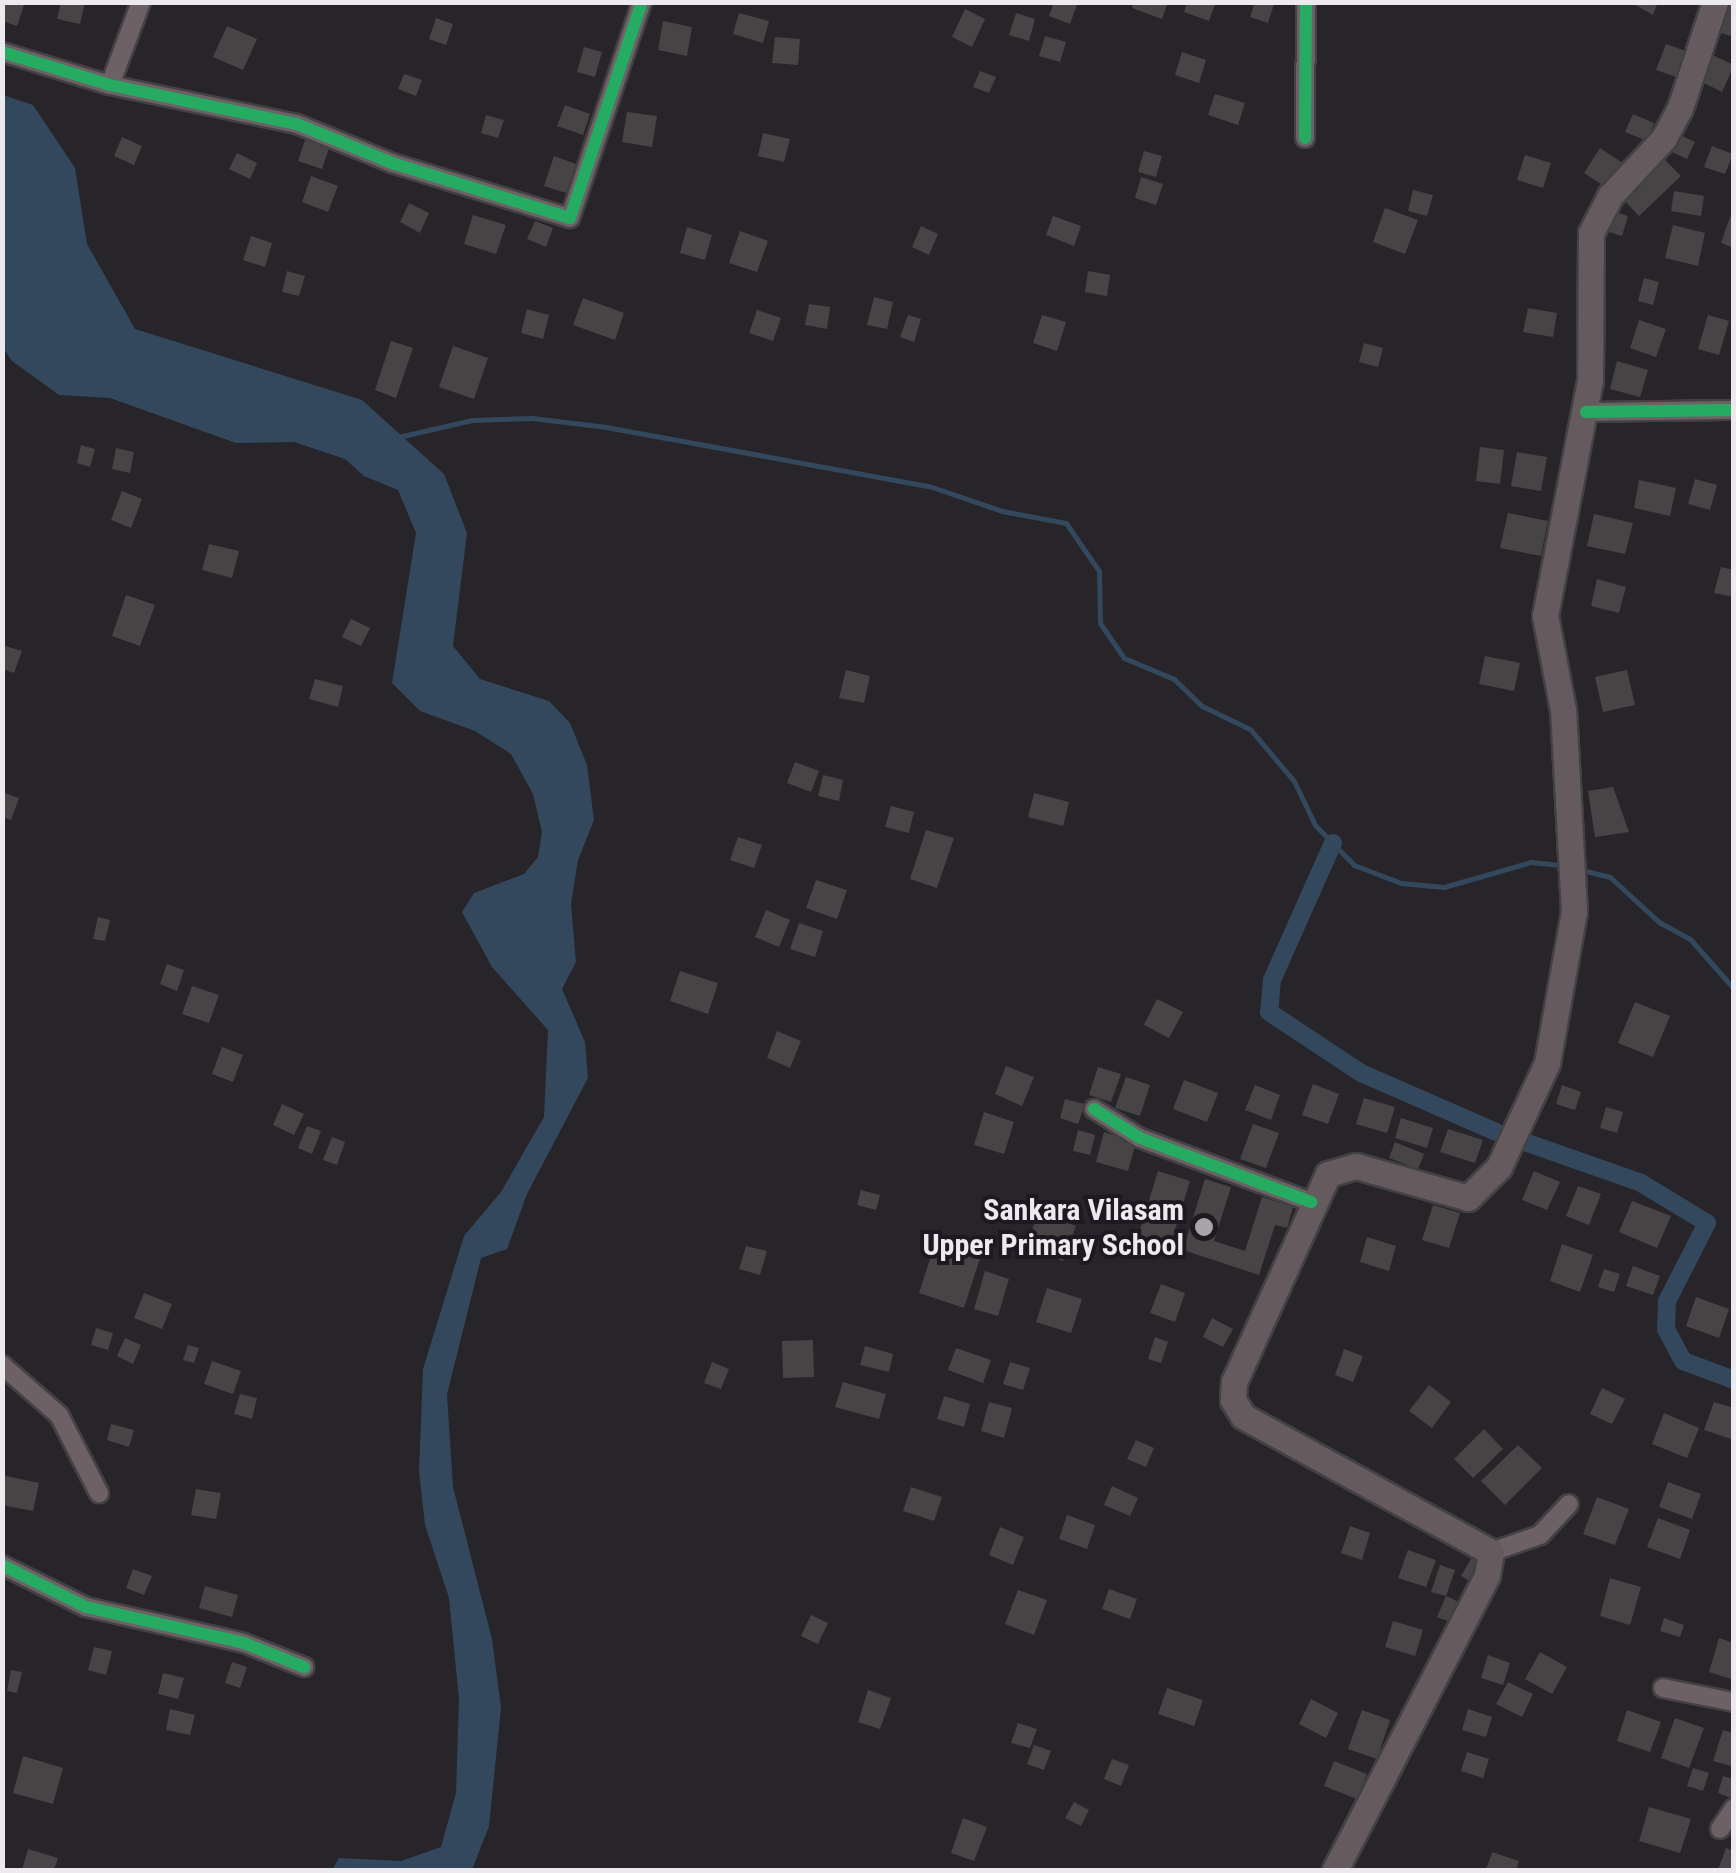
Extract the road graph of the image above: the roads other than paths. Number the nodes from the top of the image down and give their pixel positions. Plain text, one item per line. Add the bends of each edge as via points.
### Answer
1 (141, 2) edge
2 (642, 2) edge
3 (1306, 2) edge
4 (1715, 2) edge
5 (2, 52) edge
6 (110, 85) junction
7 (1305, 138) dead end
8 (1734, 410) edge
9 (1586, 412) junction
10 (1094, 1109) dead end
11 (1312, 1202) junction
12 (2, 1365) edge
13 (99, 1493) dead end
14 (1569, 1504) dead end
15 (1490, 1552) junction
16 (2, 1565) edge
17 (304, 1666) dead end
18 (1663, 1688) dead end
19 (1734, 1702) edge
20 (1734, 1808) edge
21 (1720, 1829) dead end
22 (1335, 1870) edge

1 - 6 street
2 - 6 street via 570,218 392,163 296,124
3 - 7 street
4 - 9 main road via 1664,138 1610,196 1591,233
5 - 6 street
8 - 9 street
9 - 11 main road via 1545,616 1563,710 1574,911 1548,1063 1482,1190 1454,1198 1342,1166 1328,1174
10 - 11 street via 1140,1138
11 - 15 main road via 1232,1400 1243,1416
12 - 13 street via 59,1414
14 - 15 street via 1540,1534
15 - 22 main road via 1487,1575
16 - 17 street via 86,1607 244,1644
18 - 19 street
20 - 21 street

